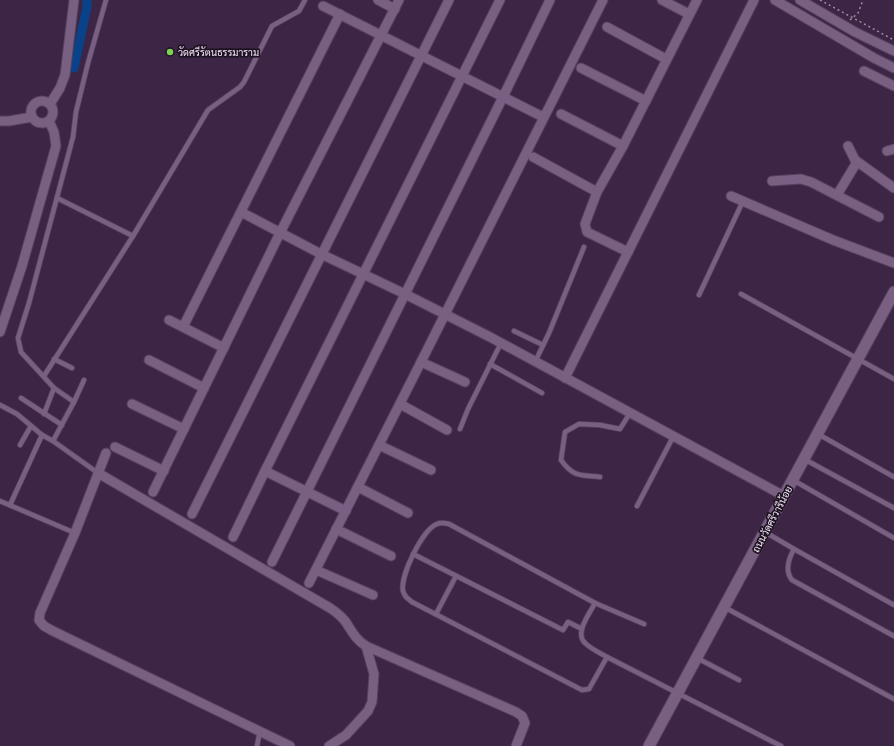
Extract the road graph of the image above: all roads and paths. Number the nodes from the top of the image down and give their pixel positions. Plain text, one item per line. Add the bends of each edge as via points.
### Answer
1 (74, 0) edge
2 (106, 0) edge
3 (305, 0) edge
4 (378, 0) edge
5 (399, 0) edge
6 (449, 0) edge
7 (500, 0) edge
8 (550, 0) edge
9 (603, 0) edge
10 (662, 0) edge
11 (697, 0) edge
12 (754, 0) edge
13 (774, 0) edge
14 (800, 0) edge
15 (820, 0) edge
16 (863, 0) edge
17 (323, 6) dead end
18 (394, 9) junction
19 (340, 14) junction
20 (689, 14) junction
21 (853, 18) junction
22 (844, 26) junction
23 (607, 27) dead end
24 (381, 35) junction
25 (894, 40) edge
26 (894, 51) edge
27 (420, 55) junction
28 (666, 59) junction
29 (581, 68) dead end
30 (894, 68) edge
31 (864, 71) dead end
32 (463, 77) junction
33 (894, 86) edge
34 (504, 97) junction
35 (646, 101) junction
36 (50, 104) junction
37 (561, 114) dead end
38 (32, 117) junction
39 (544, 117) junction
40 (0, 121) edge
41 (49, 121) junction
42 (623, 146) junction
43 (848, 146) dead end
44 (533, 157) dead end
45 (857, 162) junction
46 (772, 181) dead end
47 (894, 188) edge
48 (597, 192) junction
49 (837, 195) junction
50 (731, 196) dead end
51 (57, 198) junction
52 (743, 201) junction
53 (241, 212) junction
54 (879, 217) dead end
55 (280, 233) junction
56 (133, 236) junction
57 (584, 247) dead end
58 (628, 252) junction
59 (321, 254) junction
60 (894, 263) edge
61 (363, 274) junction
62 (894, 292) edge
63 (406, 294) junction
64 (741, 294) dead end
65 (699, 295) dead end
66 (445, 314) junction
67 (169, 320) dead end
68 (183, 327) junction
69 (514, 331) dead end
70 (0, 332) edge
71 (501, 343) junction
72 (543, 345) junction
73 (224, 348) junction
74 (54, 359) junction
75 (858, 359) junction
76 (149, 360) dead end
77 (422, 362) junction
78 (535, 362) junction
79 (490, 364) junction
80 (72, 368) dead end
81 (44, 376) junction
82 (565, 378) junction
83 (894, 379) edge
84 (84, 380) dead end
85 (465, 382) dead end
86 (54, 388) junction
87 (204, 388) junction
88 (542, 393) dead end
89 (21, 398) dead end
90 (74, 402) junction
91 (132, 404) dead end
92 (400, 404) junction
93 (0, 405) edge
94 (630, 413) junction
95 (44, 414) junction
96 (62, 425) junction
97 (31, 426) junction
98 (184, 429) junction
99 (460, 429) dead end
100 (447, 430) dead end
101 (818, 434) junction
102 (42, 435) junction
103 (673, 437) junction
104 (53, 441) junction
105 (20, 445) dead end
106 (379, 445) junction
107 (115, 447) dead end
108 (106, 453) dead end
109 (804, 459) junction
110 (431, 470) dead end
111 (164, 471) junction
112 (264, 471) junction
113 (98, 473) junction
114 (600, 477) dead end
115 (894, 477) edge
116 (793, 480) junction
117 (358, 487) junction
118 (306, 491) junction
119 (153, 492) dead end
120 (784, 496) junction
121 (0, 501) edge
122 (10, 505) junction
123 (637, 506) dead end
124 (894, 508) edge
125 (346, 511) junction
126 (408, 513) dead end
127 (192, 514) dead end
128 (336, 529) junction
129 (765, 532) junction
130 (75, 533) junction
131 (233, 537) dead end
132 (894, 538) edge
133 (794, 548) junction
134 (413, 554) junction
135 (391, 556) dead end
136 (272, 562) dead end
137 (316, 570) junction
138 (456, 576) junction
139 (309, 583) dead end
140 (373, 595) dead end
141 (595, 603) junction
142 (894, 605) edge
143 (724, 607) junction
144 (436, 614) junction
145 (644, 624) dead end
146 (582, 629) junction
147 (894, 636) edge
148 (366, 646) junction
149 (607, 657) junction
150 (697, 658) junction
151 (739, 680) dead end
152 (678, 693) junction
153 (894, 699) edge
154 (260, 732) junction
155 (257, 746) edge
156 (290, 746) edge
157 (329, 746) edge
158 (516, 746) edge
159 (649, 746) edge
160 (781, 746) edge

1 - 36 street via 65,75
2 - 51 lane via 88,63
3 - 56 lane via 299,11 272,26 240,87 208,110
4 - 18 street
5 - 18 street
6 - 27 street
7 - 32 street
8 - 34 street
9 - 39 street
10 - 20 street
11 - 20 street
12 - 58 street
13 - 30 street
14 - 22 street
15 - 21 path
16 - 21 path
17 - 19 street
18 - 24 street
19 - 24 street
19 - 53 street
20 - 28 street
21 - 22 path
21 - 25 path
22 - 26 street
23 - 28 street
24 - 27 street
24 - 55 street
27 - 32 street
27 - 59 street
28 - 35 street
29 - 35 street
31 - 33 street
32 - 34 street
32 - 61 street
34 - 39 street
34 - 63 street
35 - 42 street
36 - 38 street via 43,101 36,103 31,109
36 - 41 street via 53,111 52,119
37 - 42 street
38 - 40 street
38 - 41 street via 41,124
39 - 66 street
41 - 70 street via 56,146 22,266
42 - 48 street
43 - 45 street
44 - 48 street
45 - 47 street
45 - 49 street
46 - 49 street via 811,182
48 - 58 street via 585,229
49 - 54 street
50 - 52 street
51 - 56 lane
51 - 81 lane via 18,338 22,352
52 - 60 street
52 - 65 lane
53 - 55 street
53 - 68 street
55 - 59 street
55 - 73 street
56 - 74 lane
57 - 72 lane
58 - 82 street
59 - 61 street
59 - 127 street
61 - 63 street
61 - 112 street
62 - 75 main road, ถนนวัดศรีวารีน้อย
63 - 66 street
63 - 118 street
64 - 75 lane
66 - 71 street
66 - 77 street
67 - 68 street
68 - 73 street
69 - 72 lane
71 - 78 street
71 - 79 lane
72 - 78 lane
73 - 87 street
74 - 80 lane
74 - 81 lane
75 - 83 lane
75 - 101 main road, ถนนวัดศรีวารีน้อย
76 - 87 street
77 - 85 street
77 - 92 street
78 - 82 street
79 - 88 lane
79 - 99 lane
81 - 86 lane
82 - 94 street
84 - 90 lane
86 - 90 lane
86 - 95 lane
87 - 98 street
89 - 95 lane
90 - 96 lane
91 - 98 street
92 - 100 street
92 - 106 street
93 - 97 lane via 17,414
94 - 103 street
94 - 114 lane via 620,429 579,424 565,432 561,460 568,470 578,475
95 - 96 lane
96 - 104 lane
97 - 102 lane
97 - 105 lane
98 - 111 street
101 - 109 main road, ถนนวัดศรีวารีน้อย
101 - 115 lane
102 - 104 lane
102 - 122 lane
103 - 120 street
103 - 123 lane
104 - 113 lane
106 - 110 street
106 - 117 street
107 - 111 street
108 - 113 street
109 - 116 main road, ถนนวัดศรีวารีน้อย
109 - 124 lane
111 - 119 street
112 - 118 street
112 - 131 street
113 - 130 street
113 - 148 street via 330,608 339,614 359,642
116 - 120 main road, ถนนวัดศรีวารีน้อย
116 - 132 lane
117 - 125 street
117 - 126 street
118 - 125 street
118 - 136 street
120 - 129 main road, ถนนวัดศรีวารีน้อย
121 - 122 lane
122 - 130 lane
125 - 128 street
128 - 135 street
128 - 137 street
129 - 133 lane
129 - 143 main road, ถนนวัดศรีวารีน้อย
130 - 154 street via 40,613 40,620 44,626
133 - 142 lane
133 - 147 lane via 788,563 789,576 792,580
134 - 138 lane
134 - 141 lane via 432,527 438,523 449,524
134 - 144 lane via 403,591 406,597
137 - 139 street
137 - 140 street
138 - 144 lane
138 - 146 lane via 563,630 568,622
141 - 145 lane
141 - 146 lane
143 - 150 main road, ถนนวัดศรีวารีน้อย
143 - 153 lane
144 - 149 lane via 582,690 589,689
146 - 149 lane via 581,634 585,643
148 - 157 street via 374,674 372,702 368,711 346,735
148 - 158 street via 522,716 525,723
149 - 152 lane
150 - 151 lane
150 - 152 main road, ถนนวัดศรีวารีน้อย
152 - 159 main road, ถนนวัดศรีวารีน้อย
152 - 160 lane
154 - 155 lane
154 - 156 street

